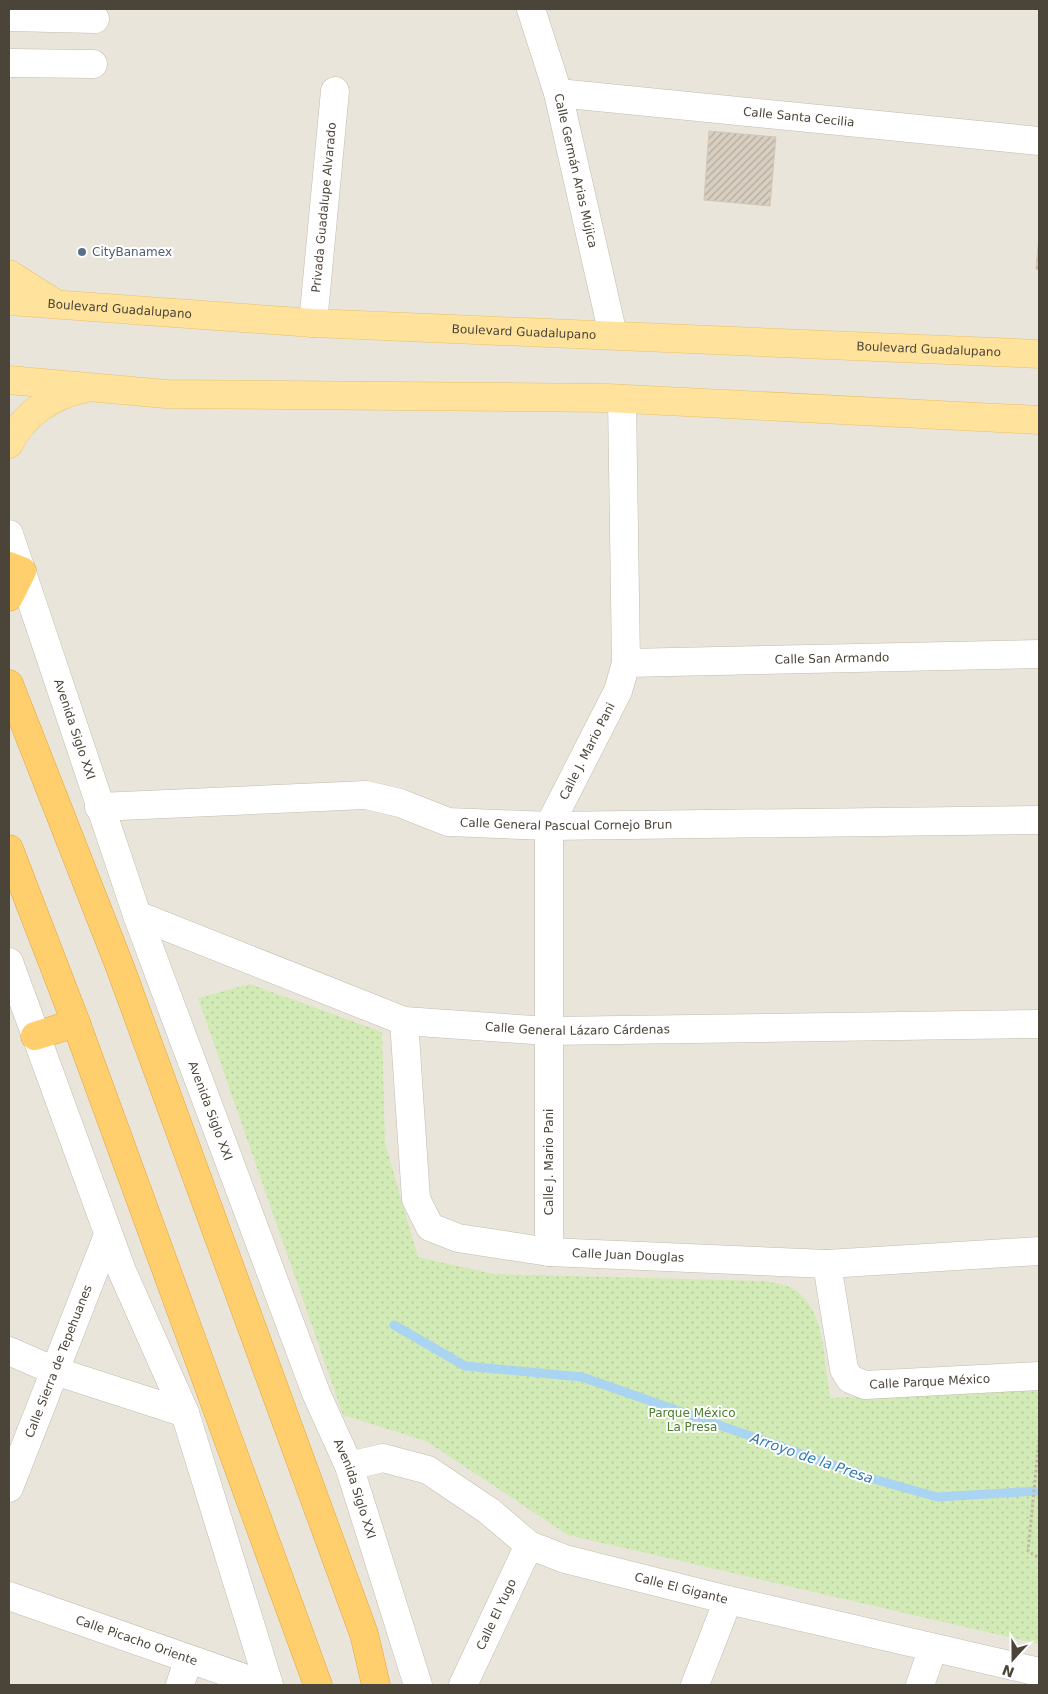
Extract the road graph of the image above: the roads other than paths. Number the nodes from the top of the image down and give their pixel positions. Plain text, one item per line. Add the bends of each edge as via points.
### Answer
1 (531, 9) edge
2 (9, 17) edge
3 (95, 19) dead end
4 (9, 63) edge
5 (93, 64) dead end
6 (334, 91) dead end
7 (558, 93) junction
8 (1039, 141) edge
9 (9, 274) edge
10 (9, 301) edge
11 (56, 304) junction
12 (313, 324) junction
13 (612, 335) junction
14 (1039, 354) edge
15 (9, 380) edge
16 (94, 387) junction
17 (622, 399) junction
18 (1039, 420) edge
19 (9, 444) edge
20 (9, 534) edge
21 (15, 568) edge
22 (9, 597) edge
23 (1039, 654) edge
24 (626, 663) junction
25 (9, 684) edge
26 (99, 808) junction
27 (1039, 820) edge
28 (549, 826) junction
29 (9, 849) edge
30 (137, 916) junction
31 (9, 962) edge
32 (404, 1021) junction
33 (76, 1023) junction
34 (1039, 1024) edge
35 (548, 1031) junction
36 (35, 1036) junction
37 (108, 1235) junction
38 (549, 1252) junction
39 (1039, 1252) edge
40 (827, 1264) junction
41 (9, 1351) edge
42 (55, 1371) junction
43 (1039, 1376) edge
44 (185, 1413) junction
45 (349, 1466) junction
46 (9, 1488) edge
47 (529, 1545) junction
48 (9, 1596) edge
49 (728, 1600) junction
50 (933, 1648) junction
51 (1039, 1672) edge
52 (184, 1673) edge
53 (264, 1685) edge
54 (268, 1685) edge
55 (318, 1685) edge
56 (376, 1685) edge
57 (418, 1685) edge
58 (463, 1685) edge
59 (695, 1685) edge
60 (920, 1685) edge

1 - 7 street, Calle Germán Arias Mújica
2 - 3 street
4 - 5 street
6 - 12 street, Privada Guadalupe Alvarado
7 - 8 street, Calle Santa Cecilia
7 - 13 street, Calle Germán Arias Mújica
9 - 11 main road
10 - 11 main road, Boulevard Guadalupano
11 - 12 main road, Boulevard Guadalupano
12 - 13 main road, Boulevard Guadalupano
13 - 14 main road, Boulevard Guadalupano
15 - 16 main road
16 - 17 main road via 166,394
16 - 19 main road via 67,393 37,410 22,424
17 - 18 main road
17 - 24 street, Calle J. Mario Pani
20 - 21 street, Avenida Siglo XXI
21 - 22 highway
21 - 26 street, Avenida Siglo XXI
23 - 24 street, Calle San Armando
24 - 28 street, Calle J. Mario Pani via 618,691
25 - 56 highway via 134,1005 364,1634
26 - 28 street, Calle General Pascual Cornejo Brun via 366,795 400,802 448,822
26 - 30 street, Avenida Siglo XXI
27 - 28 street, Calle General Pascual Cornejo Brun
28 - 35 street, Calle J. Mario Pani
29 - 33 highway
30 - 32 street, Calle General Lázaro Cárdenas
30 - 45 street, Avenida Siglo XXI via 316,1393
31 - 36 street
32 - 35 street, Calle General Lázaro Cárdenas
32 - 38 street, Calle Juan Douglas via 416,1199 430,1226 458,1238
33 - 36 highway
33 - 55 highway
34 - 35 street, Calle General Lázaro Cárdenas
35 - 38 street, Calle J. Mario Pani
36 - 37 street
37 - 42 street, Calle Sierra de Tepehuanes
37 - 44 street
38 - 40 street, Calle Juan Douglas
39 - 40 street, Calle Juan Douglas
40 - 43 street, Calle Parque México via 844,1369 850,1379 865,1385
41 - 42 street
42 - 44 street
42 - 46 street, Calle Sierra de Tepehuanes
44 - 54 street
45 - 47 street, Calle El Gigante via 383,1458 428,1470 489,1511
45 - 57 street, Avenida Siglo XXI
47 - 49 street, Calle El Gigante via 565,1559
47 - 58 street, Calle El Yugo
48 - 52 street, Calle Picacho Oriente
49 - 50 street, Calle El Gigante
49 - 59 street
50 - 51 street, Calle El Gigante
50 - 60 street
52 - 53 street, Calle Picacho Oriente

